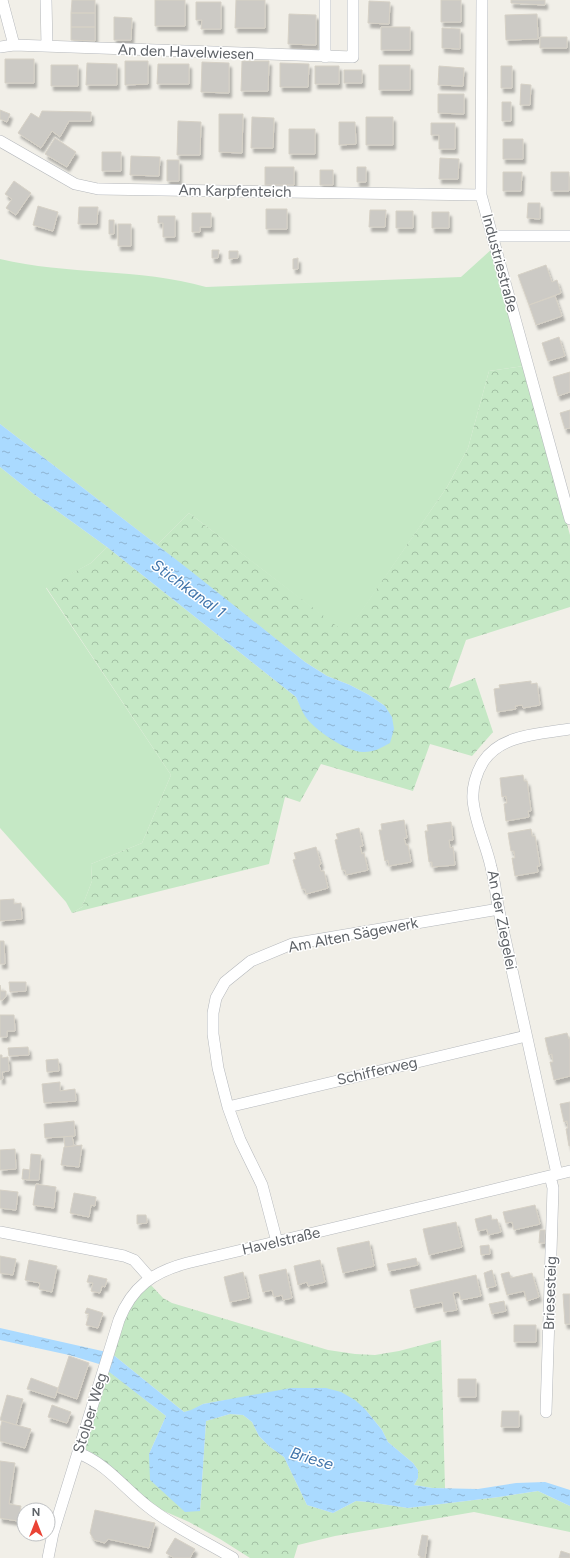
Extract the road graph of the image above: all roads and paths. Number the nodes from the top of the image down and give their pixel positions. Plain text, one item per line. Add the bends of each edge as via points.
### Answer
1 (2, 0) edge
2 (46, 0) edge
3 (325, 0) edge
4 (353, 0) edge
5 (482, 0) edge
6 (14, 45) junction
7 (47, 46) junction
8 (0, 47) edge
9 (325, 57) junction
10 (0, 141) edge
11 (481, 195) junction
12 (492, 236) junction
13 (570, 236) edge
14 (570, 519) edge
15 (570, 730) edge
16 (499, 909) junction
17 (526, 1036) junction
18 (228, 1107) junction
19 (570, 1171) edge
20 (554, 1175) junction
21 (0, 1232) edge
22 (277, 1242) junction
23 (150, 1278) junction
24 (546, 1412) dead end
25 (78, 1453) junction
26 (48, 1558) edge
27 (233, 1558) edge

1 - 6 street
2 - 7 street
3 - 9 street
4 - 9 street, An den Havelwiesen via 353,58
5 - 11 street, Industriestraße
6 - 7 street, An den Havelwiesen
6 - 8 street, An den Havelwiesen
7 - 9 street, An den Havelwiesen
10 - 11 street, Am Karpfenteich via 74,184 98,189
11 - 12 street, Industriestraße
12 - 13 street
12 - 14 street, Industriestraße
15 - 16 street, An der Ziegelei via 508,741 491,752 476,777 473,798 475,814 491,866
16 - 17 street, An der Ziegelei
16 - 18 street, Am Alten Sägewerk via 292,944 251,961 225,982 216,998 213,1013 212,1034
17 - 18 street, Schifferweg
17 - 20 street, An der Ziegelei
18 - 22 street, Am Alten Sägewerk via 240,1140 262,1185
19 - 20 street, Havelstraße
20 - 22 street, Havelstraße
20 - 24 street, Briesesteig
21 - 23 street via 124,1256 134,1260
22 - 23 street, Havelstraße via 170,1267
23 - 25 street, Stolper Weg via 135,1291 124,1306
25 - 26 street, Stolper Weg via 53,1533
25 - 27 street via 99,1464 152,1510

